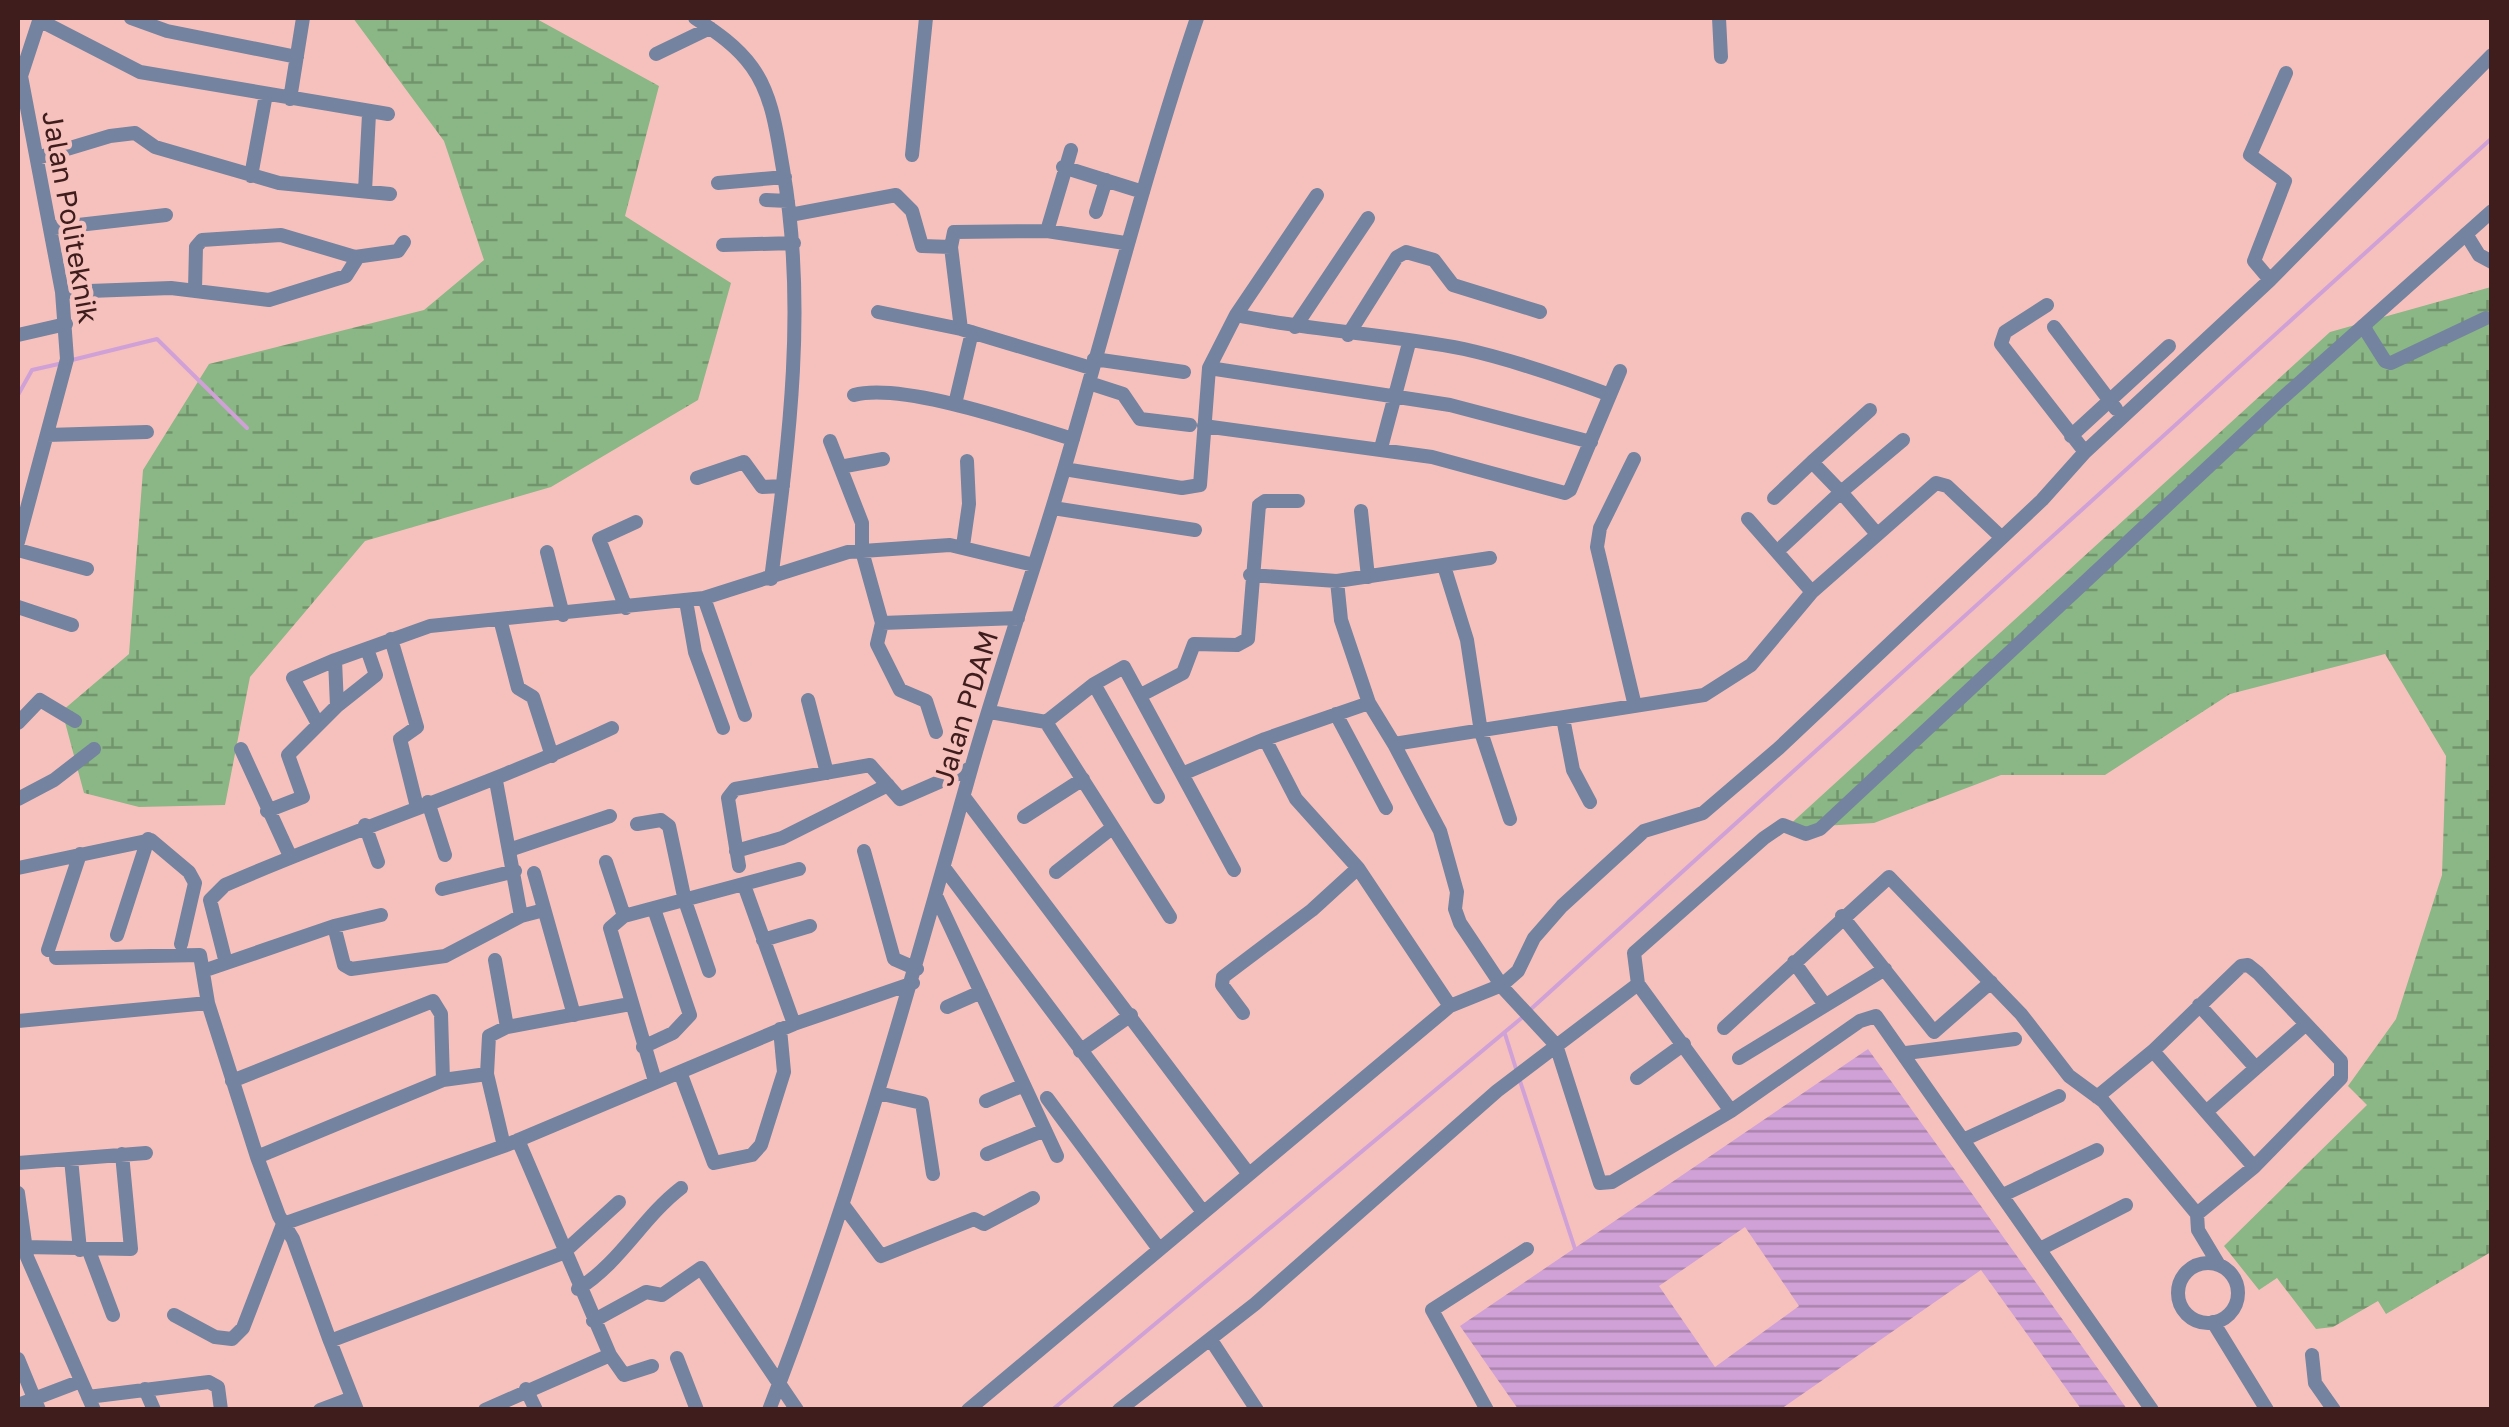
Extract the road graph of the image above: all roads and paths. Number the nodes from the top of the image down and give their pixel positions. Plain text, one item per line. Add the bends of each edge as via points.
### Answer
1 (131, 18) edge
2 (303, 18) edge
3 (695, 18) edge
4 (926, 18) edge
5 (1197, 18) edge
6 (1719, 18) edge
7 (39, 19) edge
8 (710, 28) junction
9 (656, 54) dead end
10 (2492, 55) edge
11 (297, 57) junction
12 (1721, 57) dead end
13 (2286, 73) dead end
14 (266, 94) junction
15 (290, 99) junction
16 (369, 114) junction
17 (388, 114) dead end
18 (1071, 150) dead end
19 (912, 154) dead end
20 (37, 158) junction
21 (1063, 167) junction
22 (251, 176) junction
23 (785, 178) junction
24 (1106, 180) junction
25 (718, 184) dead end
26 (365, 191) junction
27 (1143, 192) junction
28 (390, 194) dead end
29 (1317, 196) dead end
30 (766, 200) dead end
31 (789, 208) junction
32 (2492, 211) edge
33 (1096, 212) dead end
34 (166, 215) dead end
35 (1368, 218) dead end
36 (52, 228) junction
37 (1047, 231) junction
38 (2466, 234) junction
39 (404, 242) dead end
40 (794, 243) junction
41 (1125, 243) junction
42 (723, 245) dead end
43 (950, 246) junction
44 (358, 257) junction
45 (2492, 262) edge
46 (2270, 280) junction
47 (195, 290) junction
48 (62, 292) junction
49 (2048, 305) dead end
50 (878, 312) dead end
51 (1540, 312) dead end
52 (1236, 315) junction
53 (2486, 318) dead end
54 (66, 324) junction
55 (2363, 326) junction
56 (2054, 327) dead end
57 (1294, 328) junction
58 (966, 330) junction
59 (1348, 335) junction
60 (18, 336) edge
61 (1409, 343) junction
62 (2169, 346) dead end
63 (1208, 368) junction
64 (1092, 370) junction
65 (1620, 371) dead end
66 (1184, 372) dead end
67 (854, 395) dead end
68 (1610, 396) junction
69 (1393, 398) junction
70 (2111, 401) junction
71 (955, 404) junction
72 (1870, 410) dead end
73 (2121, 418) junction
74 (1197, 425) junction
75 (147, 432) dead end
76 (47, 435) junction
77 (2071, 436) junction
78 (830, 440) dead end
79 (1073, 440) junction
80 (1903, 440) dead end
81 (1590, 442) junction
82 (1381, 448) junction
83 (2085, 452) junction
84 (883, 459) dead end
85 (1634, 459) dead end
86 (968, 461) dead end
87 (1812, 462) junction
88 (840, 467) junction
89 (1064, 469) junction
90 (696, 478) dead end
91 (34, 482) junction
92 (18, 484) edge
93 (783, 486) junction
94 (1841, 492) junction
95 (1774, 498) dead end
96 (1298, 501) dead end
97 (1052, 508) junction
98 (1361, 511) dead end
99 (1748, 519) dead end
100 (636, 522) dead end
101 (1195, 530) dead end
102 (2004, 533) junction
103 (1878, 534) junction
104 (18, 546) edge
105 (963, 546) junction
106 (1783, 546) dead end
107 (862, 551) junction
108 (547, 552) dead end
109 (1490, 558) dead end
110 (1034, 565) junction
111 (1444, 566) junction
112 (87, 569) dead end
113 (1250, 574) junction
114 (1368, 577) junction
115 (771, 579) junction
116 (1337, 581) junction
117 (1812, 592) junction
118 (704, 598) junction
119 (686, 600) junction
120 (18, 607) edge
121 (626, 608) junction
122 (563, 615) junction
123 (500, 618) junction
124 (1018, 618) junction
125 (882, 622) junction
126 (72, 625) dead end
127 (391, 639) junction
128 (367, 649) junction
129 (335, 660) junction
130 (1094, 684) junction
131 (1141, 695) junction
132 (808, 700) dead end
133 (1368, 702) junction
134 (337, 706) junction
135 (1635, 706) junction
136 (990, 712) junction
137 (1336, 714) junction
138 (745, 715) dead end
139 (1563, 718) junction
140 (75, 721) dead end
141 (1046, 722) junction
142 (18, 723) edge
143 (318, 724) junction
144 (612, 728) dead end
145 (723, 728) dead end
146 (936, 732) dead end
147 (1482, 732) junction
148 (1265, 739) junction
149 (1394, 744) junction
150 (94, 749) dead end
151 (240, 749) dead end
152 (552, 756) junction
153 (971, 768) junction
154 (827, 772) junction
155 (1182, 774) junction
156 (1082, 779) junction
157 (496, 781) junction
158 (888, 785) junction
159 (964, 797) junction
160 (1158, 797) dead end
161 (18, 799) edge
162 (1590, 802) dead end
163 (422, 804) junction
164 (1386, 808) dead end
165 (266, 810) junction
166 (610, 816) dead end
167 (1024, 817) dead end
168 (1510, 819) dead end
169 (637, 824) dead end
170 (365, 825) junction
171 (1112, 828) junction
172 (148, 839) junction
173 (512, 849) junction
174 (864, 851) dead end
175 (80, 854) junction
176 (445, 855) dead end
177 (290, 856) junction
178 (378, 862) dead end
179 (606, 862) dead end
180 (18, 868) edge
181 (1358, 868) junction
182 (799, 869) dead end
183 (945, 869) junction
184 (1234, 870) dead end
185 (515, 871) junction
186 (534, 872) dead end
187 (1056, 872) dead end
188 (744, 886) junction
189 (442, 889) dead end
190 (937, 898) junction
191 (685, 901) junction
192 (654, 909) junction
193 (544, 910) junction
194 (381, 915) dead end
195 (522, 916) junction
196 (624, 916) junction
197 (1842, 916) junction
198 (1170, 917) dead end
199 (334, 926) junction
200 (810, 926) dead end
201 (116, 935) dead end
202 (763, 940) junction
203 (181, 944) dead end
204 (495, 960) dead end
205 (1794, 962) junction
206 (226, 963) junction
207 (1884, 969) junction
208 (203, 971) junction
209 (709, 971) dead end
210 (914, 976) junction
211 (1992, 982) junction
212 (1638, 984) junction
213 (1503, 987) junction
214 (981, 992) junction
215 (208, 1003) junction
216 (630, 1004) junction
217 (1825, 1005) junction
218 (2199, 1005) junction
219 (1450, 1006) junction
220 (947, 1007) dead end
221 (1242, 1013) dead end
222 (574, 1015) junction
223 (1131, 1015) junction
224 (18, 1020) edge
225 (2306, 1024) junction
226 (787, 1026) junction
227 (507, 1028) junction
228 (1724, 1028) dead end
229 (2015, 1039) dead end
230 (1551, 1042) junction
231 (1684, 1044) junction
232 (643, 1047) junction
233 (1080, 1050) junction
234 (2153, 1051) junction
235 (1906, 1053) junction
236 (1739, 1058) dead end
237 (2256, 1068) junction
238 (680, 1072) junction
239 (487, 1074) junction
240 (1637, 1078) dead end
241 (232, 1080) junction
242 (442, 1080) junction
243 (655, 1081) junction
244 (1024, 1084) junction
245 (878, 1093) junction
246 (2059, 1096) dead end
247 (1046, 1098) dead end
248 (2096, 1098) junction
249 (986, 1100) dead end
250 (1731, 1111) junction
251 (2206, 1112) junction
252 (1045, 1130) junction
253 (1964, 1139) junction
254 (511, 1143) junction
255 (2097, 1150) dead end
256 (146, 1153) dead end
257 (122, 1154) junction
258 (987, 1154) dead end
259 (1057, 1156) dead end
260 (257, 1158) junction
261 (72, 1159) junction
262 (18, 1163) edge
263 (2254, 1167) junction
264 (1248, 1172) junction
265 (933, 1174) dead end
266 (682, 1188) dead end
267 (18, 1194) edge
268 (2003, 1194) junction
269 (1033, 1198) dead end
270 (619, 1202) dead end
271 (843, 1205) junction
272 (2126, 1205) dead end
273 (1203, 1212) junction
274 (2197, 1214) junction
275 (283, 1224) junction
276 (2040, 1248) junction
277 (1527, 1249) dead end
278 (85, 1250) junction
279 (1159, 1250) junction
280 (563, 1253) junction
281 (23, 1255) edge
282 (2220, 1265) junction
283 (578, 1289) junction
284 (174, 1315) dead end
285 (113, 1316) dead end
286 (593, 1322) junction
287 (2213, 1322) junction
288 (1211, 1340) junction
289 (330, 1341) junction
290 (610, 1355) junction
291 (2312, 1355) dead end
292 (677, 1358) dead end
293 (18, 1359) edge
294 (652, 1366) dead end
295 (81, 1381) junction
296 (779, 1384) junction
297 (145, 1389) junction
298 (526, 1389) junction
299 (91, 1403) edge
300 (36, 1404) edge
301 (354, 1404) edge
302 (18, 1405) edge
303 (154, 1410) edge
304 (221, 1410) edge
305 (320, 1410) edge
306 (484, 1410) edge
307 (536, 1410) edge
308 (696, 1410) edge
309 (769, 1410) edge
310 (797, 1410) edge
311 (968, 1410) edge
312 (1119, 1410) edge
313 (1257, 1410) edge
314 (1487, 1410) edge
315 (2152, 1410) edge
316 (2268, 1410) edge
317 (2334, 1410) edge

1 - 11 street
2 - 11 street
3 - 8 street
4 - 19 street
5 - 27 street, Jalan PDAM
6 - 12 street
7 - 14 street via 137,71
7 - 20 street, Jalan Politeknik via 21,76
8 - 9 street
8 - 23 street via 754,69 772,112
10 - 46 street
11 - 15 street
13 - 46 street via 2250,155 2285,181 2254,261
14 - 15 street
14 - 22 street
15 - 16 street
16 - 17 street
16 - 26 street
18 - 21 street
20 - 22 street via 135,134
20 - 36 street, Jalan Politeknik
21 - 24 street
21 - 37 street
22 - 26 street
23 - 25 street
23 - 31 street
24 - 27 street
24 - 33 street
26 - 28 street
27 - 41 street, Jalan PDAM
29 - 52 street
30 - 31 street
31 - 40 street
31 - 43 street via 896,196 912,211 922,246
32 - 38 street
34 - 36 street
35 - 57 street
36 - 48 street, Jalan Politeknik
37 - 41 street
37 - 43 street via 954,232
38 - 45 street
38 - 55 street
39 - 44 street via 398,251
40 - 42 street
40 - 93 street via 798,328
41 - 64 street, Jalan PDAM
43 - 58 street
44 - 47 street via 346,276 269,300
44 - 47 street via 281,235 202,240
46 - 73 street
47 - 48 street
48 - 54 street, Jalan Politeknik
49 - 77 street via 2005,332 2001,344
50 - 58 street
51 - 59 street via 1454,285 1434,260 1406,252
52 - 57 street
52 - 63 street
53 - 55 street via 2391,362
54 - 60 street
54 - 76 street, Jalan Politeknik via 67,362
55 - 212 street via 1820,828 1806,834 1778,827 1634,953
56 - 70 street
57 - 59 street
58 - 64 street
58 - 71 street
59 - 61 street
61 - 68 street via 1531,366
61 - 69 street
62 - 70 street
63 - 69 street
63 - 74 street
64 - 66 street
64 - 74 street via 1123,394 1140,419
64 - 79 street, Jalan PDAM
65 - 68 street
67 - 71 street via 879,392
68 - 81 street
69 - 81 street via 1530,423
69 - 82 street
70 - 73 street
70 - 77 street
71 - 79 street
72 - 87 street
73 - 83 street
74 - 82 street
74 - 89 street via 1200,485 1194,488
75 - 76 street
76 - 91 street, Jalan Politeknik
77 - 83 street
78 - 88 street
79 - 89 street, Jalan PDAM
80 - 94 street
81 - 82 street via 1564,493
83 - 102 street
84 - 88 street
85 - 135 street via 1600,528 1598,546
86 - 105 street
87 - 94 street
87 - 95 street
88 - 107 street via 862,523
89 - 97 street, Jalan PDAM
90 - 93 street via 744,462 762,487
91 - 92 street
91 - 104 street, Jalan Politeknik
93 - 115 street
94 - 103 street
94 - 106 street
96 - 113 street via 1259,505
97 - 101 street
97 - 110 street, Jalan PDAM
98 - 114 street
99 - 117 street
100 - 121 street via 600,538
102 - 103 street via 1940,482
102 - 213 street via 1704,813 1644,831 1584,884 1534,938
103 - 117 street
104 - 112 street
105 - 107 street
105 - 110 street
107 - 115 street
107 - 125 street
108 - 122 street
109 - 111 street
110 - 124 street, Jalan PDAM
111 - 114 street
111 - 147 street via 1467,640
113 - 116 street
113 - 131 street via 1248,639 1194,644 1183,672
114 - 116 street
115 - 118 street
116 - 133 street via 1341,620
117 - 135 street via 1731,680 1685,701
118 - 119 street
118 - 138 street
119 - 121 street
119 - 145 street via 695,652
120 - 126 street
121 - 122 street
122 - 123 street
123 - 127 street via 430,626
123 - 152 street via 518,688 533,697
124 - 125 street
124 - 136 street, Jalan PDAM
125 - 146 street via 878,644 900,690 924,698
127 - 128 street
127 - 163 street via 416,727 400,739
128 - 129 street
128 - 134 street via 376,675
129 - 134 street
129 - 143 street via 293,678
130 - 131 street via 1122,666
130 - 141 street
130 - 160 street
131 - 155 street
132 - 154 street
133 - 137 street
133 - 149 street
134 - 143 street
135 - 139 street
136 - 141 street
136 - 153 street, Jalan PDAM
137 - 148 street
137 - 164 street
139 - 147 street
139 - 162 street via 1573,770
140 - 142 street via 40,700
141 - 156 street
143 - 165 street via 288,755 303,798
144 - 152 street
147 - 149 street
147 - 168 street
148 - 155 street
148 - 181 street via 1296,799
149 - 213 street via 1440,830 1460,923
150 - 161 street
151 - 165 street
152 - 157 street
153 - 158 street via 902,799
153 - 159 street, Jalan PDAM
154 - 158 street via 870,765
154 - 158 street via 730,792 737,859
155 - 184 street
156 - 167 street
156 - 171 street
157 - 163 street
157 - 173 street
159 - 183 street, Jalan PDAM
159 - 223 street
163 - 170 street
163 - 176 street
165 - 177 street
166 - 173 street
169 - 191 street via 667,824
170 - 177 street
170 - 178 street
171 - 187 street
171 - 198 street
172 - 175 street
172 - 201 street
172 - 203 street via 195,883
173 - 185 street
174 - 210 street via 894,958
175 - 180 street
175 - 208 street via 52,954 194,952
177 - 206 street via 212,895
179 - 196 street
181 - 219 street
181 - 221 street via 1223,977
182 - 188 street
183 - 190 street, Jalan PDAM
183 - 233 street
185 - 189 street
185 - 195 street
186 - 193 street
188 - 191 street
188 - 202 street
190 - 210 street, Jalan PDAM
190 - 214 street
191 - 192 street
191 - 209 street
192 - 196 street
192 - 232 street via 690,1015 673,1033
193 - 195 street
193 - 222 street
194 - 199 street
195 - 199 street via 444,956 351,969 344,966
196 - 216 street via 609,934
197 - 205 street
197 - 207 street
197 - 211 street via 1889,877
199 - 206 street
200 - 202 street
202 - 226 street
204 - 227 street
205 - 217 street
205 - 228 street
206 - 208 street
207 - 211 street via 1934,1032
207 - 217 street
208 - 215 street
210 - 226 street
210 - 245 street, Jalan PDAM
211 - 248 street via 2069,1076
212 - 230 street
212 - 231 street
213 - 219 street
213 - 230 street
214 - 220 street
214 - 244 street
215 - 224 street
215 - 241 street
216 - 222 street
216 - 232 street
217 - 236 street
218 - 225 street via 2248,965
218 - 234 street
218 - 237 street
219 - 264 street
222 - 227 street
223 - 233 street
223 - 264 street
225 - 237 street
225 - 263 street via 2341,1061 2341,1078
226 - 238 street
226 - 238 street via 784,1072 752,1155 721,1164 711,1159
227 - 239 street via 486,1041
229 - 235 street
230 - 250 street via 1600,1182 1612,1182
230 - 288 street
231 - 240 street
231 - 250 street
232 - 243 street
233 - 273 street
234 - 248 street
234 - 251 street
235 - 250 street via 1882,1020 1868,1017
235 - 253 street
237 - 251 street
238 - 243 street
239 - 242 street
239 - 254 street
241 - 242 street via 433,1001 441,1014
241 - 260 street
242 - 260 street
243 - 254 street
244 - 249 street
244 - 252 street
245 - 265 street via 922,1103
245 - 271 street, Jalan PDAM
246 - 253 street
247 - 279 street
248 - 274 street
251 - 263 street
252 - 258 street
252 - 259 street
253 - 268 street
254 - 275 street
254 - 280 street
255 - 268 street
256 - 257 street
257 - 261 street
257 - 278 street via 132,1248
260 - 275 street
261 - 262 street
261 - 278 street
263 - 274 street
264 - 273 street
266 - 283 street via 648,1217 616,1260
267 - 281 street
268 - 276 street
269 - 271 street via 1000,1219 974,1219 881,1256
270 - 280 street
271 - 296 street, Jalan PDAM
272 - 276 street
273 - 279 street
274 - 282 street via 2198,1230
275 - 284 street via 236,1337 225,1340
275 - 289 street
276 - 315 street
277 - 314 street via 1432,1310
278 - 281 street
278 - 285 street
279 - 311 street
280 - 283 street
280 - 289 street
281 - 295 street
282 - 287 street via 2232,1276 2237,1300
282 - 287 street via 2202,1263 2187,1271 2178,1294 2189,1316
283 - 286 street
286 - 290 street
286 - 296 street via 646,1292 662,1295 701,1268
287 - 316 street
288 - 312 street
288 - 313 street
289 - 301 street
290 - 294 street via 624,1375
290 - 298 street
291 - 317 street via 2316,1382
292 - 308 street
293 - 300 street
295 - 299 street
295 - 300 street
296 - 309 street, Jalan PDAM
296 - 310 street
297 - 299 street
297 - 303 street
297 - 304 street via 212,1382
298 - 306 street
298 - 307 street
300 - 302 street
301 - 305 street

